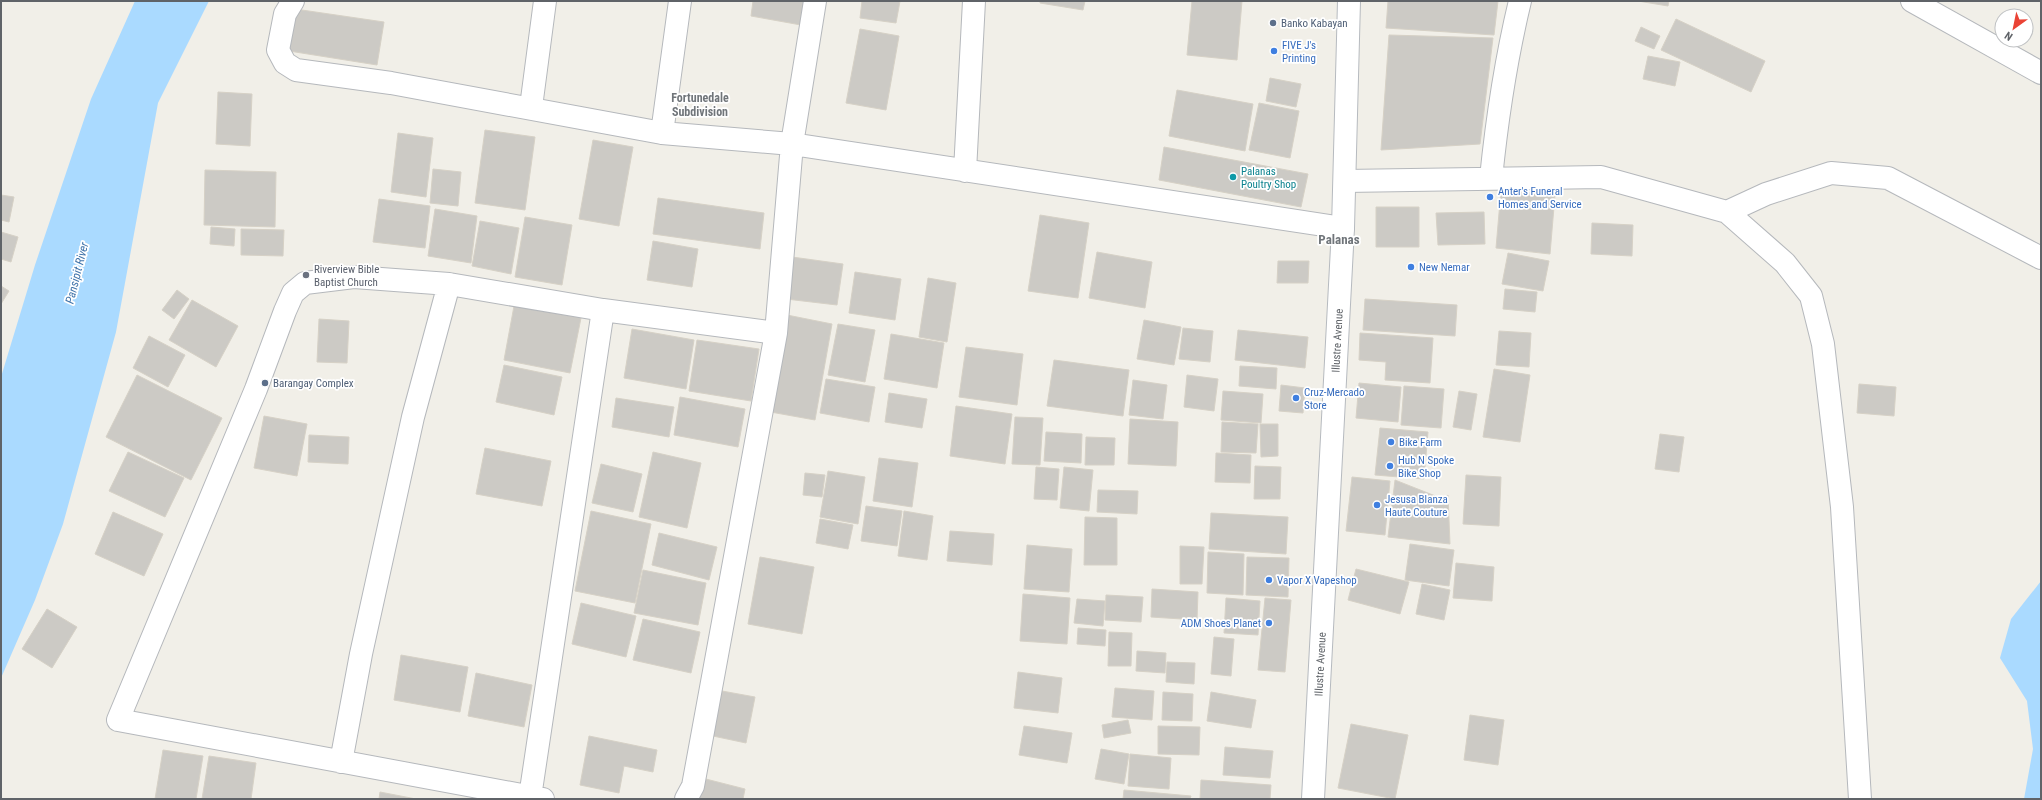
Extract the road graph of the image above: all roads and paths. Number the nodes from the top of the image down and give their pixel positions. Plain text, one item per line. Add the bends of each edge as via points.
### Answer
1 (293, 1) edge
2 (544, 1) edge
3 (680, 1) edge
4 (815, 1) edge
5 (974, 1) edge
6 (1349, 1) edge
7 (1520, 1) edge
8 (1912, 1) edge
9 (2041, 73) edge
10 (531, 107) junction
11 (662, 133) junction
12 (792, 144) junction
13 (965, 171) junction
14 (1491, 178) junction
15 (1345, 181) junction
16 (1727, 212) junction
17 (1343, 228) junction
18 (2041, 258) edge
19 (449, 284) junction
20 (603, 310) junction
21 (776, 333) junction
22 (341, 762) junction
23 (537, 798) edge
24 (686, 799) edge
25 (1313, 799) edge
26 (1860, 799) edge

1 - 10 street via 284,14 278,50 285,63 296,70
2 - 10 street
3 - 11 street
4 - 12 street
5 - 13 street
6 - 15 street, Illustre Avenue
7 - 14 street via 1495,138
8 - 9 street
10 - 11 street
11 - 12 street
12 - 13 street
12 - 21 street
13 - 17 street
14 - 15 street
14 - 16 street via 1601,176
15 - 17 street, Illustre Avenue
16 - 18 street via 1766,194 1831,173 1888,178
16 - 26 street via 1785,263 1811,296 1823,344 1842,507
17 - 25 street, Illustre Avenue
19 - 20 street
19 - 22 street via 413,417 361,654
19 - 22 street via 354,277 305,283 293,293 256,390 118,720
20 - 21 street
20 - 23 street
21 - 24 street via 693,786
22 - 23 street

